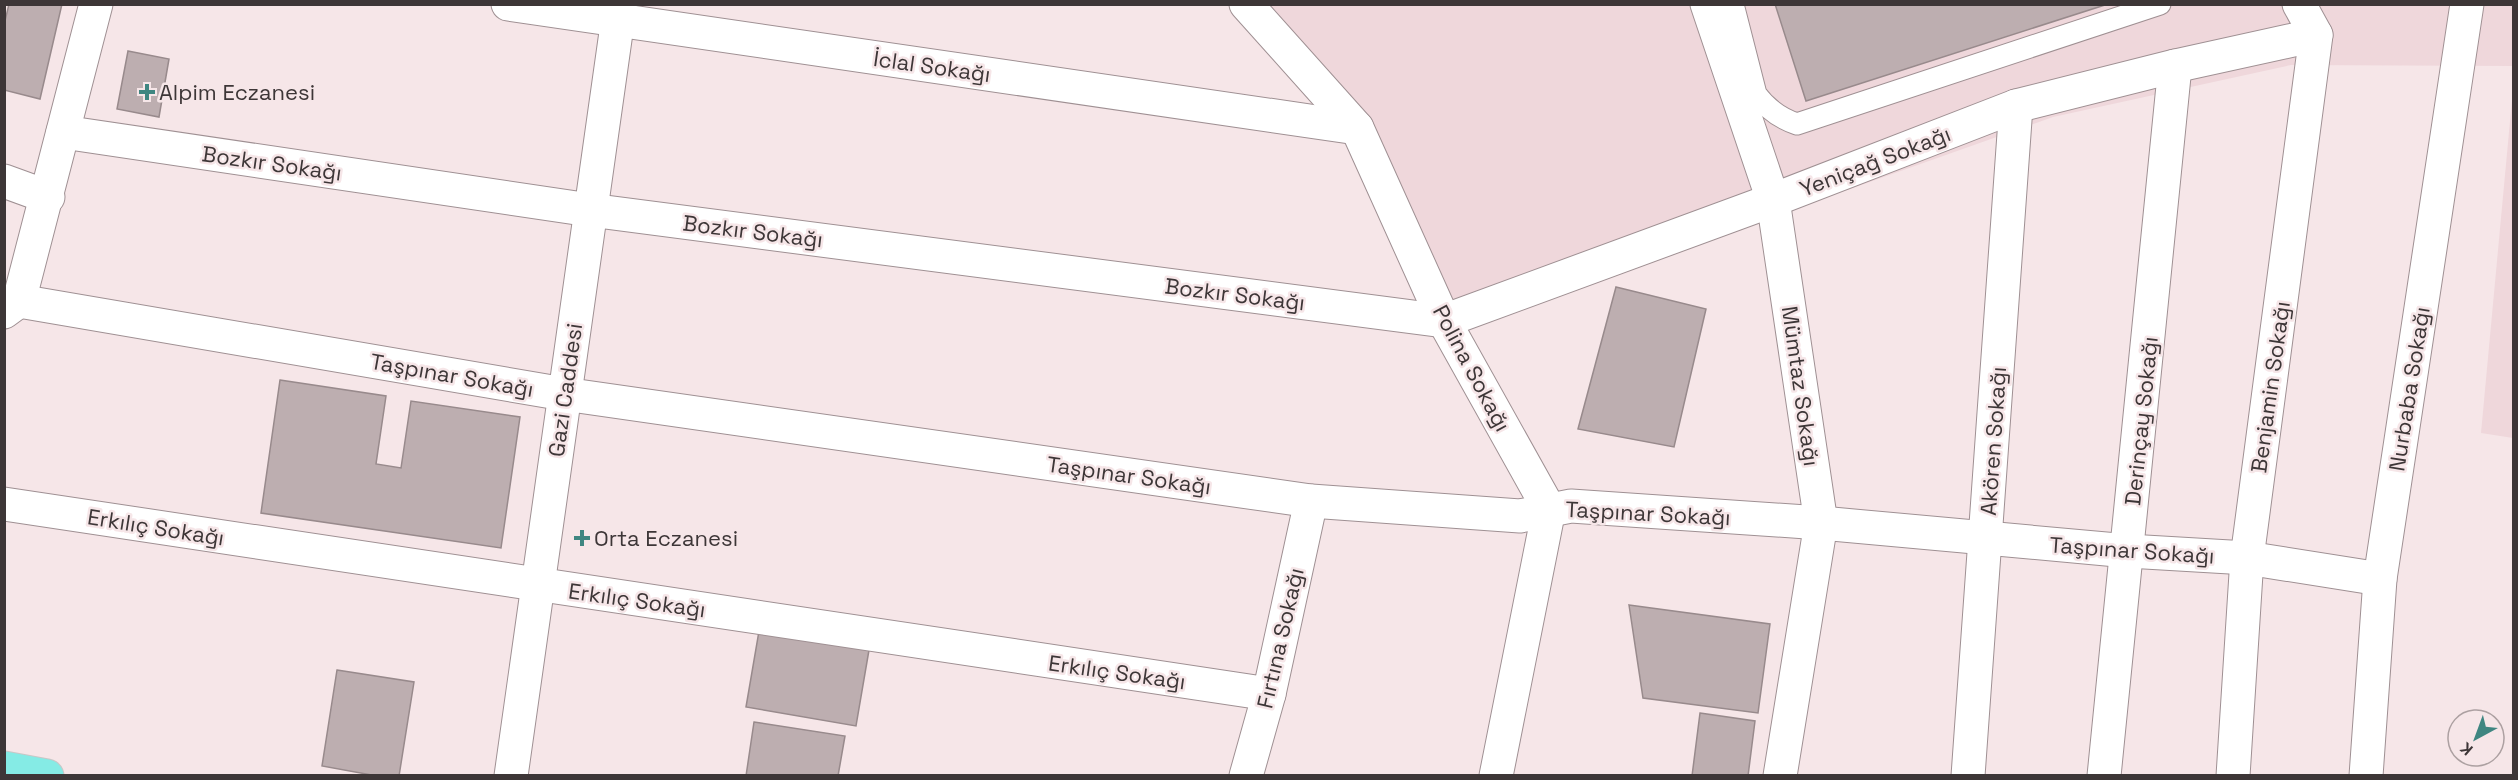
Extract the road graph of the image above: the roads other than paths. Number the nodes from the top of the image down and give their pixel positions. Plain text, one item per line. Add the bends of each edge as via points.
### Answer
1 (96, 4) edge
2 (508, 4) edge
3 (1246, 4) edge
4 (1707, 4) edge
5 (1733, 4) edge
6 (2160, 4) edge
7 (2299, 4) edge
8 (2467, 4) edge
9 (619, 12) edge
10 (2316, 35) junction
11 (2175, 66) junction
12 (2016, 106) junction
13 (1357, 128) junction
14 (63, 132) junction
15 (4, 181) edge
16 (48, 197) junction
17 (1773, 200) junction
18 (590, 210) junction
19 (12, 306) edge
20 (1444, 321) junction
21 (564, 394) junction
22 (1311, 501) junction
23 (4, 504) edge
24 (1549, 509) junction
25 (1821, 523) junction
26 (1986, 538) junction
27 (2128, 551) junction
28 (2247, 558) junction
29 (2380, 579) junction
30 (538, 585) junction
31 (1269, 694) junction
32 (4, 768) edge
33 (47, 776) edge
34 (511, 776) edge
35 (1246, 776) edge
36 (1496, 776) edge
37 (1780, 776) edge
38 (1968, 776) edge
39 (2104, 776) edge
40 (2233, 776) edge
41 (2366, 776) edge

1 - 14 street
2 - 9 street, İclal Sokağı
3 - 13 street, Polina Sokağı
4 - 17 street, Mümtaz Sokağı
5 - 6 lane via 1756,94 1776,115 1797,124
7 - 10 street
8 - 29 street, Nurbaba Sokağı
9 - 13 street, İclal Sokağı
9 - 18 street, Gazi Caddesi
10 - 11 street, Yeniçağ Sokağı
10 - 28 street, Benjamin Sokağı
11 - 12 street, Yeniçağ Sokağı
11 - 27 street, Derinçay Sokağı
12 - 17 street, Yeniçağ Sokağı
12 - 26 street, Akören Sokağı
13 - 20 street, Polina Sokağı
14 - 16 street
14 - 18 street, Bozkır Sokağı
15 - 16 street
16 - 19 street
17 - 20 street, Yeniçağ Sokağı
17 - 25 street, Mümtaz Sokağı
18 - 20 street, Bozkır Sokağı
18 - 21 street, Gazi Caddesi
19 - 21 street, Taşpınar Sokağı
20 - 24 street, Polina Sokağı
21 - 22 street, Taşpınar Sokağı
21 - 30 street, Gazi Caddesi
22 - 24 street, Taşpınar Sokağı via 1520,516
22 - 31 street, Fırtına Sokağı
23 - 30 street, Erkılıç Sokağı
24 - 25 street, Taşpınar Sokağı via 1571,506
24 - 36 street
25 - 26 street, Taşpınar Sokağı
25 - 37 street, Mümtaz Sokağı
26 - 27 street, Taşpınar Sokağı
26 - 38 street, Akören Sokağı
27 - 28 street, Taşpınar Sokağı
27 - 39 street, Derinçay Sokağı
28 - 29 street, Taşpınar Sokağı
28 - 40 street, Benjamin Sokağı
29 - 41 street, Nurbaba Sokağı
30 - 31 street, Erkılıç Sokağı
30 - 34 street, Gazi Caddesi
31 - 35 street, Fırtına Sokağı
32 - 33 main road

